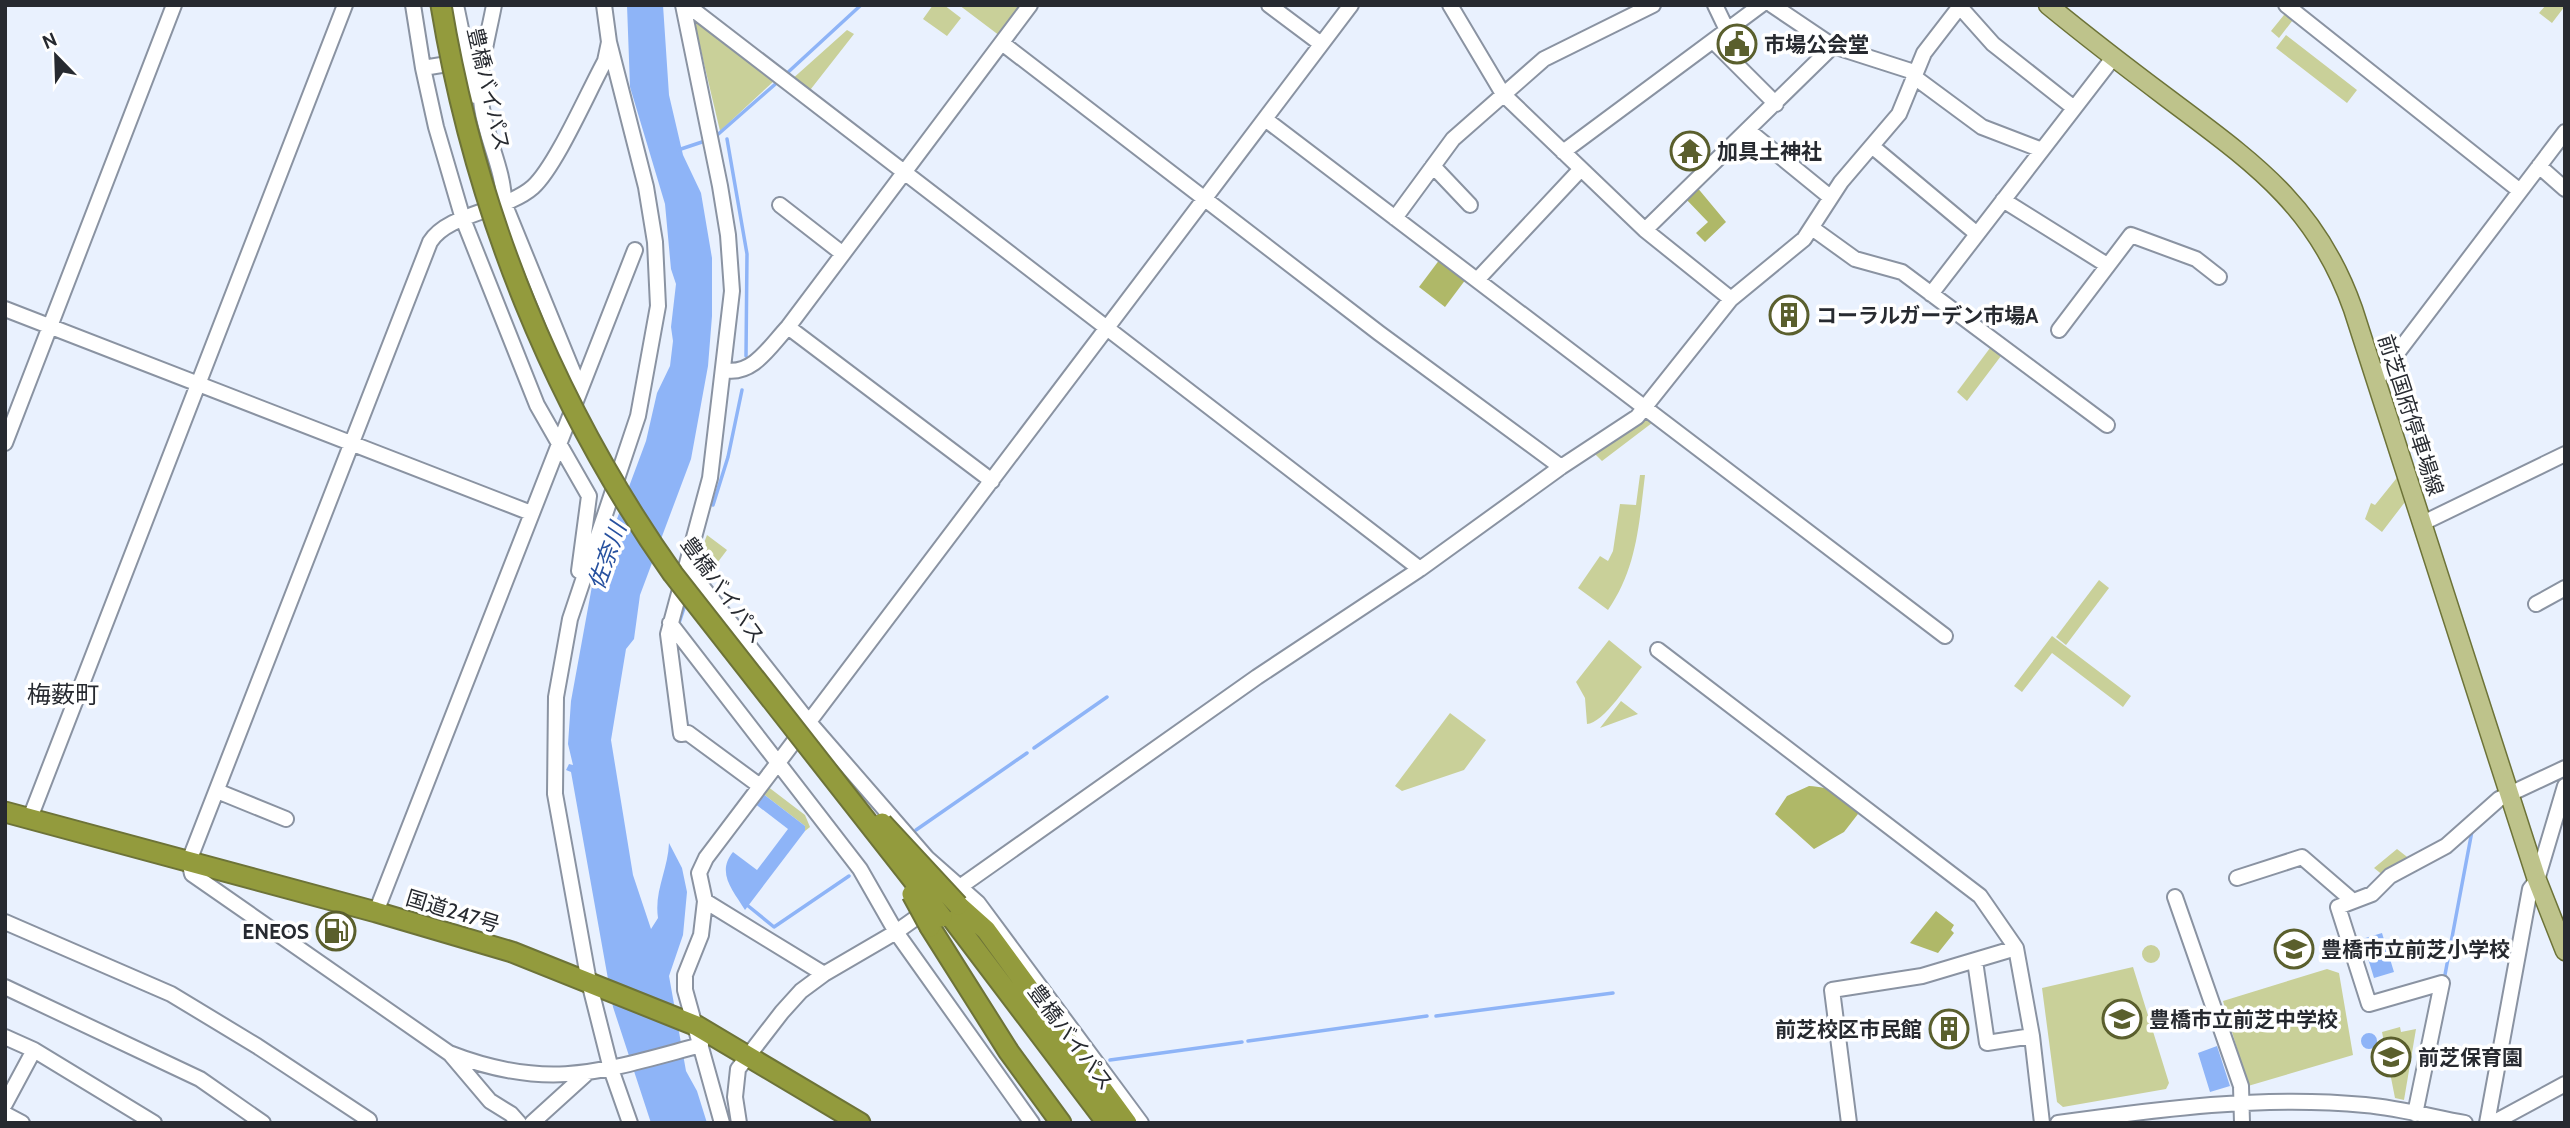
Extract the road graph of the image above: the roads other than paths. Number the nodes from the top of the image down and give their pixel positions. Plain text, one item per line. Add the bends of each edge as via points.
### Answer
1 (174, 5) edge
2 (413, 5) edge
3 (441, 5) edge
4 (448, 5) edge
5 (456, 5) edge
6 (494, 5) edge
7 (604, 5) edge
8 (685, 5) edge
9 (1030, 5) edge
10 (1269, 5) edge
11 (1351, 5) edge
12 (1450, 5) edge
13 (1653, 5) edge
14 (1715, 5) edge
15 (1761, 5) edge
16 (1772, 5) edge
17 (2048, 5) edge
18 (2286, 5) edge
19 (1961, 6) edge
20 (339, 7) edge
21 (1727, 30) junction
22 (1713, 41) junction
23 (609, 42) junction
24 (1002, 43) junction
25 (1321, 44) junction
26 (1833, 46) junction
27 (2113, 58) junction
28 (467, 61) junction
29 (423, 68) junction
30 (1914, 74) junction
31 (1503, 94) junction
32 (1776, 104) junction
33 (2074, 108) junction
34 (1265, 118) junction
35 (485, 126) junction
36 (1749, 131) junction
37 (2565, 132) edge
38 (1873, 146) junction
39 (2042, 150) junction
40 (1563, 152) junction
41 (1433, 166) junction
42 (2539, 166) junction
43 (1580, 170) junction
44 (904, 174) junction
45 (2565, 189) edge
46 (2520, 191) junction
47 (1830, 197) junction
48 (1206, 199) junction
49 (2003, 200) junction
50 (505, 203) junction
51 (780, 205) dead end
52 (1470, 205) dead end
53 (1395, 218) junction
54 (463, 219) junction
55 (1812, 228) junction
56 (1645, 230) junction
57 (1977, 234) junction
58 (635, 250) dead end
59 (844, 254) junction
60 (2107, 265) junction
61 (2220, 276) dead end
62 (1477, 280) junction
63 (1931, 294) junction
64 (1731, 299) junction
65 (5, 309) edge
66 (51, 327) junction
67 (788, 327) junction
68 (1106, 329) junction
69 (2059, 330) dead end
70 (724, 370) junction
71 (2376, 381) junction
72 (198, 384) junction
73 (580, 389) junction
74 (1646, 409) junction
75 (2107, 425) dead end
76 (5, 443) edge
77 (352, 443) junction
78 (558, 444) junction
79 (2565, 454) edge
80 (1561, 467) junction
81 (992, 481) junction
82 (531, 513) junction
83 (2423, 523) junction
84 (686, 566) junction
85 (1420, 569) junction
86 (581, 579) junction
87 (2565, 588) edge
88 (2536, 604) dead end
89 (670, 623) junction
90 (1945, 636) dead end
91 (1658, 650) dead end
92 (808, 721) junction
93 (777, 764) junction
94 (2565, 768) edge
95 (760, 786) junction
96 (2565, 786) edge
97 (217, 791) junction
98 (2510, 794) junction
99 (5, 812) edge
100 (30, 818) junction
101 (286, 818) dead end
102 (189, 861) junction
103 (2237, 878) dead end
104 (2537, 880) junction
105 (2175, 897) dead end
106 (705, 901) junction
107 (2353, 901) junction
108 (947, 909) junction
109 (376, 912) junction
110 (5, 922) edge
111 (896, 932) junction
112 (2016, 947) junction
113 (2565, 951) edge
114 (1975, 961) junction
115 (824, 974) junction
116 (594, 984) junction
117 (5, 987) edge
118 (695, 1035) junction
119 (2032, 1035) junction
120 (5, 1037) edge
121 (34, 1050) junction
122 (449, 1053) junction
123 (749, 1055) junction
124 (614, 1068) junction
125 (586, 1074) junction
126 (2565, 1084) edge
127 (2241, 1101) junction
128 (5, 1104) edge
129 (5, 1114) edge
130 (2415, 1114) junction
131 (134, 1118) edge
132 (22, 1123) edge
133 (154, 1123) edge
134 (263, 1123) edge
135 (367, 1123) edge
136 (519, 1123) edge
137 (532, 1123) edge
138 (630, 1123) edge
139 (722, 1123) edge
140 (739, 1123) edge
141 (860, 1123) edge
142 (1032, 1123) edge
143 (1061, 1123) edge
144 (1098, 1123) edge
145 (1107, 1123) edge
146 (1127, 1123) edge
147 (1141, 1123) edge
148 (1849, 1123) edge
149 (2042, 1123) edge
150 (2058, 1123) edge
151 (2242, 1123) edge
152 (2465, 1123) edge
153 (2487, 1123) edge
154 (2493, 1123) edge

1 - 66 street
2 - 29 street
3 - 108 highway, 豊橋バイパス, bridge via 468,139 494,221 547,358 581,426 673,574 905,870
4 - 108 highway, 豊橋バイパス, bridge via 474,137 520,276 553,355 600,446 649,527 719,625
5 - 28 street
6 - 35 street via 480,95
7 - 23 street
8 - 44 street
8 - 70 street via 728,235 732,291
9 - 24 street
10 - 25 street
11 - 25 street
12 - 31 street
13 - 31 street via 1544,59
14 - 21 street
15 - 21 street
16 - 26 street
17 - 27 main road, 前芝国府停車場線
18 - 46 street
19 - 30 street via 1924,53
19 - 33 street via 1993,44
20 - 72 street
21 - 22 street
22 - 32 street
22 - 40 street
23 - 50 street via 605,61 547,168 534,186
23 - 86 street via 646,187 658,306 638,416
24 - 44 street
24 - 48 street
25 - 34 street
26 - 30 street
26 - 32 street
27 - 33 street
27 - 71 main road, 前芝国府停車場線 via 2257,167 2303,214 2337,271
28 - 29 street
28 - 35 street
29 - 54 street
30 - 38 street via 1899,114
30 - 39 street via 1982,127
31 - 40 street
31 - 41 street via 1453,139
32 - 36 street
33 - 39 street
34 - 48 street
34 - 53 street
35 - 50 street
36 - 47 street
36 - 56 street
37 - 42 street
38 - 47 street
38 - 57 street
39 - 49 street
40 - 43 street
41 - 52 street
41 - 53 street
42 - 45 street
42 - 46 street
43 - 56 street
43 - 62 street
44 - 59 street
44 - 68 street
46 - 71 street
47 - 55 street
48 - 68 street
48 - 80 street
49 - 57 street
49 - 60 street
50 - 54 street
50 - 73 street
51 - 59 street
53 - 62 street
54 - 77 street via 430,242
54 - 78 street via 521,369
55 - 63 street via 1855,258 1902,272
55 - 64 street
56 - 64 street
57 - 63 street
58 - 73 street
59 - 67 street
60 - 61 street via 2131,235 2196,259
60 - 69 street
62 - 74 street
63 - 75 street
64 - 74 street
65 - 66 street
66 - 72 street
66 - 76 street
67 - 70 street via 752,365 735,372
67 - 81 street
68 - 81 street
68 - 85 street
70 - 84 street via 710,478
71 - 83 main road, 前芝国府停車場線
72 - 77 street
72 - 100 street
73 - 78 street
74 - 80 street
74 - 90 street
77 - 82 street
77 - 97 street
78 - 82 street
78 - 86 street via 589,496 578,566
79 - 83 street
80 - 85 street
81 - 92 street
82 - 109 street
83 - 98 main road, 前芝国府停車場線
84 - 89 street
84 - 92 street
85 - 108 street via 1257,677
86 - 116 street via 556,697 554,781
87 - 88 street
89 - 93 street
89 - 95 street via 669,657 681,734 688,733
91 - 112 street via 1980,896
92 - 93 street
92 - 108 street via 927,858
93 - 95 street
93 - 111 street via 860,869
94 - 98 street
95 - 106 street via 706,858 699,873
96 - 104 street
97 - 101 street
97 - 102 street
98 - 104 main road, 前芝国府停車場線
98 - 107 street via 2446,846 2390,876 2372,894
99 - 100 highway, 国道247号
100 - 102 highway, 国道247号
102 - 109 highway, 国道247号
102 - 122 street via 192,874
103 - 107 street via 2302,857
104 - 113 main road, 前芝国府停車場線
104 - 153 street via 2529,889
105 - 127 street via 2241,1086
106 - 115 street
106 - 118 street via 701,935 685,975
107 - 130 street via 2338,907 2369,1004 2442,982
108 - 111 street
108 - 143 highway via 1009,1052
108 - 144 highway, 豊橋バイパス
108 - 145 highway, 豊橋バイパス
108 - 146 highway via 986,930
108 - 147 street via 978,903
109 - 116 highway, 国道247号 via 474,940
110 - 135 street via 171,994 257,1046
111 - 115 street
111 - 142 street
112 - 114 street
112 - 119 street
114 - 119 street via 1987,1043
114 - 148 street via 1922,976 1832,990
115 - 123 street via 788,1004
116 - 118 highway, 国道247号
116 - 124 street
117 - 134 street via 200,1079
118 - 123 highway, 国道247号
118 - 124 street
118 - 139 street
119 - 149 street
120 - 121 street
121 - 128 street
121 - 131 street
122 - 125 street via 488,1068
122 - 136 street via 490,1101
123 - 140 street via 738,1069 735,1097
123 - 141 highway, 国道247号
124 - 125 street
124 - 138 street
125 - 137 street
126 - 154 street
127 - 130 street via 2366,1105
127 - 150 street
127 - 151 street
129 - 132 street
130 - 152 street
131 - 133 street

